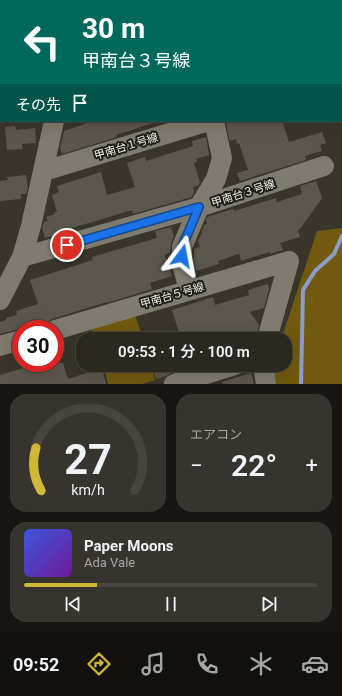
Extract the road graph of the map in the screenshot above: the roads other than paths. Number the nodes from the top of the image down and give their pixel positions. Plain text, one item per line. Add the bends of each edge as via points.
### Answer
1 (54, 122) edge
2 (206, 122) edge
3 (214, 122) edge
4 (324, 166) dead end
5 (44, 171) junction
6 (199, 207) junction
7 (22, 257) junction
8 (188, 290) junction
9 (0, 300) edge
10 (64, 327) edge
11 (269, 332) edge
12 (12, 343) edge
13 (0, 346) edge
14 (213, 372) edge
15 (264, 372) edge
16 (174, 384) edge
17 (266, 384) edge

1 - 5 street
2 - 5 street, 甲南台１号線
3 - 6 street via 222,158 216,178
4 - 6 street, 甲南台３号線
5 - 7 street
6 - 7 street, 甲南台３号線
6 - 8 street via 182,247 182,264
7 - 9 street
8 - 10 street, 甲南台５号線
8 - 11 street, 甲南台５号線 via 289,261
12 - 13 street
14 - 16 street
15 - 17 street

